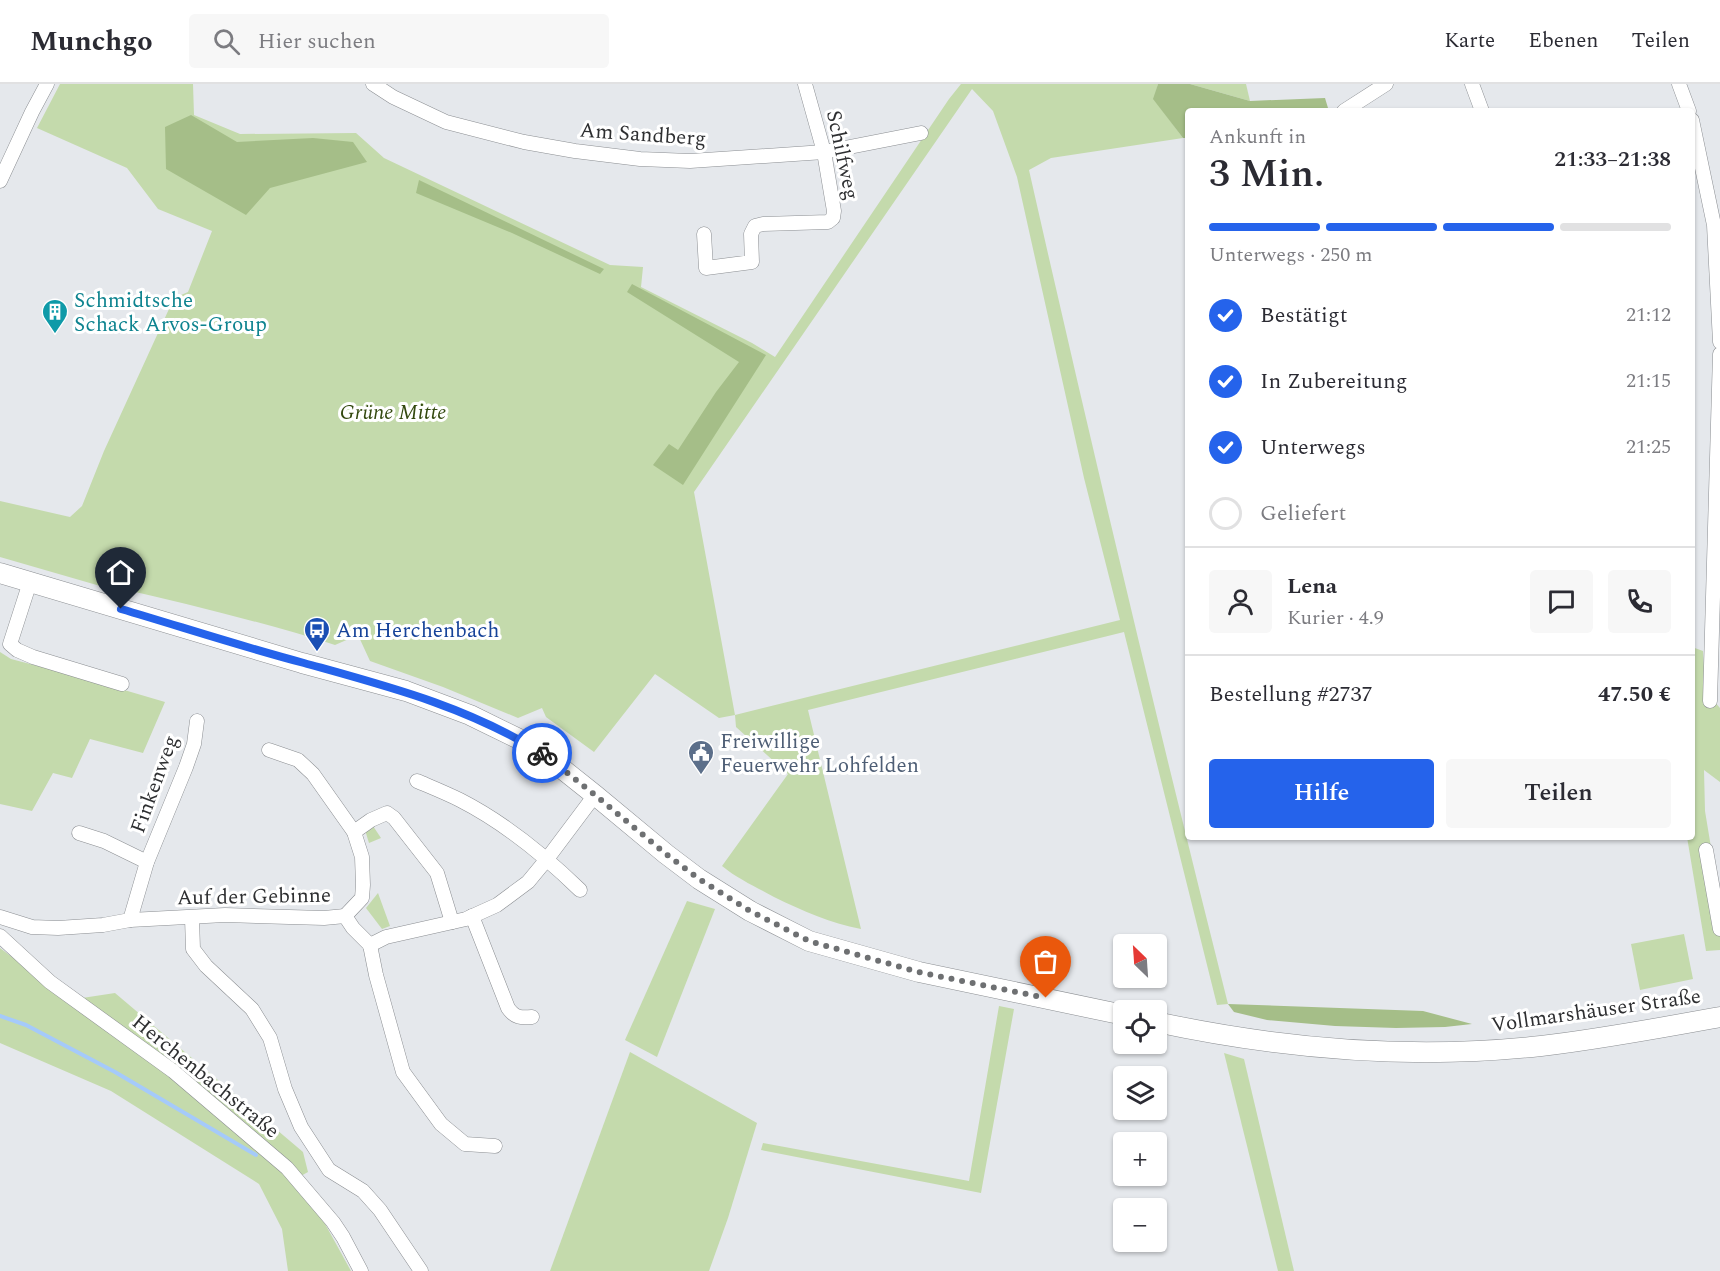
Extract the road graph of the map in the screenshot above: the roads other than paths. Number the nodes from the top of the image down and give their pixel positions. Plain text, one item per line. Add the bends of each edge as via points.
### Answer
1 (47, 84) edge
2 (373, 84) edge
3 (805, 84) edge
4 (1386, 84) edge
5 (1472, 84) edge
6 (1679, 84) edge
7 (1349, 108) edge
8 (1481, 108) edge
9 (1688, 108) edge
10 (921, 133) dead end
11 (1695, 133) edge
12 (824, 152) junction
13 (0, 181) edge
14 (1717, 225) edge
15 (704, 234) dead end
16 (1720, 342) edge
17 (1720, 354) edge
18 (1718, 490) edge
19 (0, 573) edge
20 (30, 582) junction
21 (5, 643) edge
22 (122, 684) dead end
23 (1710, 701) dead end
24 (196, 720) dead end
25 (268, 750) dead end
26 (417, 781) dead end
27 (595, 795) junction
28 (354, 832) junction
29 (79, 833) dead end
30 (1706, 850) dead end
31 (547, 859) junction
32 (147, 862) junction
33 (580, 890) dead end
34 (345, 916) junction
35 (472, 916) junction
36 (0, 917) edge
37 (192, 918) junction
38 (130, 920) junction
39 (452, 922) junction
40 (1720, 929) edge
41 (0, 936) edge
42 (370, 945) junction
43 (1113, 1013) edge
44 (532, 1017) dead end
45 (1720, 1017) edge
46 (1167, 1024) edge
47 (495, 1146) dead end
48 (361, 1271) edge
49 (421, 1271) edge

1 - 13 street
2 - 12 street, Am Sandberg via 446,122 575,151 690,161
3 - 12 street, Schilfweg
4 - 7 street
5 - 8 street
6 - 9 street
10 - 12 street, Am Sandberg
11 - 14 street
12 - 15 street, Schilfweg via 834,211 828,222 755,226 751,234 752,262 706,268
14 - 16 street
17 - 18 street
18 - 23 street
19 - 20 main road
20 - 21 street
20 - 27 main road via 449,706 520,740
21 - 22 street via 33,657
24 - 32 street, Finkenweg via 194,744
25 - 28 street via 298,760 313,774
26 - 31 street via 461,801
27 - 31 street
27 - 43 main road via 699,879 809,941 918,972
28 - 34 street via 362,857 362,898
28 - 39 street via 387,813 394,818 437,873
29 - 32 street, Finkenweg
30 - 40 street
31 - 33 street
31 - 35 street via 528,882 497,905
32 - 38 street, Finkenweg
34 - 37 street, Auf der Gebinne
34 - 42 street, Auf der Gebinne
35 - 39 street
35 - 44 street via 508,1008 518,1018
36 - 38 street via 32,927 58,928
37 - 38 street, Auf der Gebinne
37 - 49 street via 193,949 252,1009 270,1038 301,1127 329,1170 363,1191 380,1210
39 - 42 street via 386,937
41 - 48 street, Herchenbachstraße via 50,982 173,1071 287,1168 333,1222
42 - 47 street via 403,1072 441,1124 465,1144
45 - 46 main road, Vollmarshäuser Straße via 1539,1046 1454,1051 1383,1051 1277,1043

